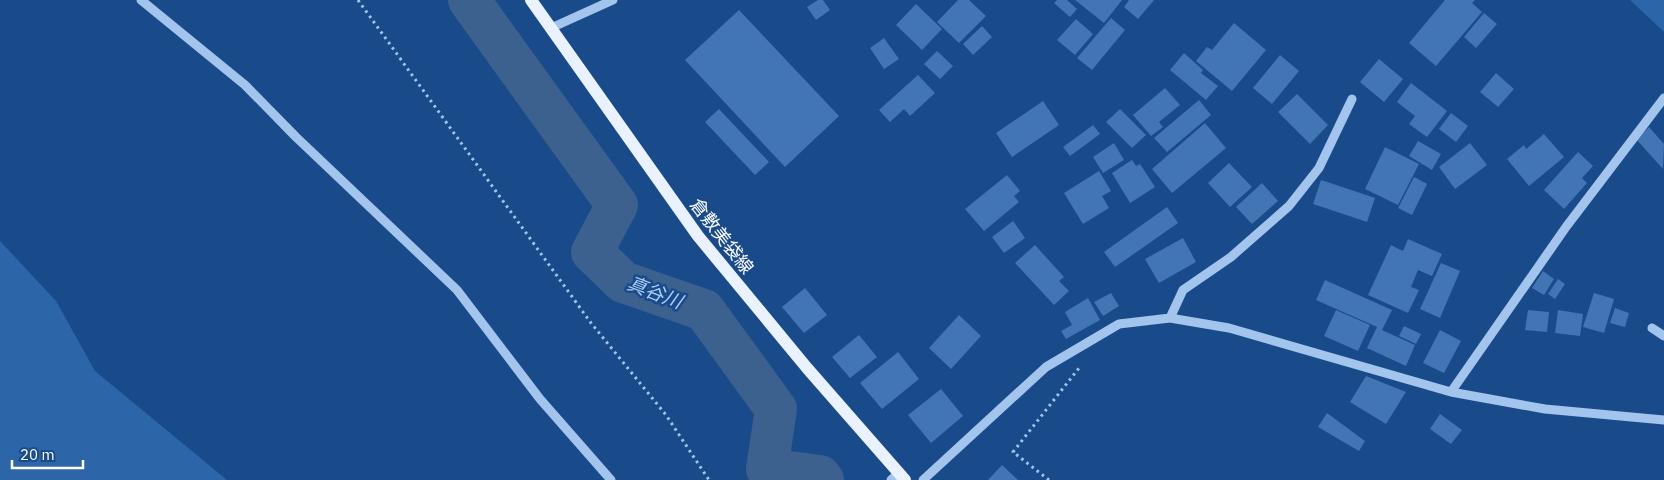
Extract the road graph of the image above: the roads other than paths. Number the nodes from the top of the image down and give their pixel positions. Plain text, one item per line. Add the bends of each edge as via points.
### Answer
1 (141, 0) edge
2 (531, 0) edge
3 (613, 0) edge
4 (551, 28) junction
5 (1664, 98) edge
6 (1352, 99) dead end
7 (1170, 318) junction
8 (1652, 328) dead end
9 (1664, 336) edge
10 (1451, 392) junction
11 (1664, 420) edge
12 (898, 478) edge
13 (611, 480) edge
14 (923, 480) edge

1 - 13 street via 245,85 457,290 540,399
2 - 4 main road, 倉敷美袋線
3 - 4 street
4 - 12 main road, 倉敷美袋線 via 698,236
5 - 10 street via 1566,227
6 - 7 street via 1319,168 1289,206 1230,257 1183,290
7 - 10 street via 1230,328
7 - 14 street via 1119,324 1046,367
8 - 9 street
10 - 11 street via 1545,409

